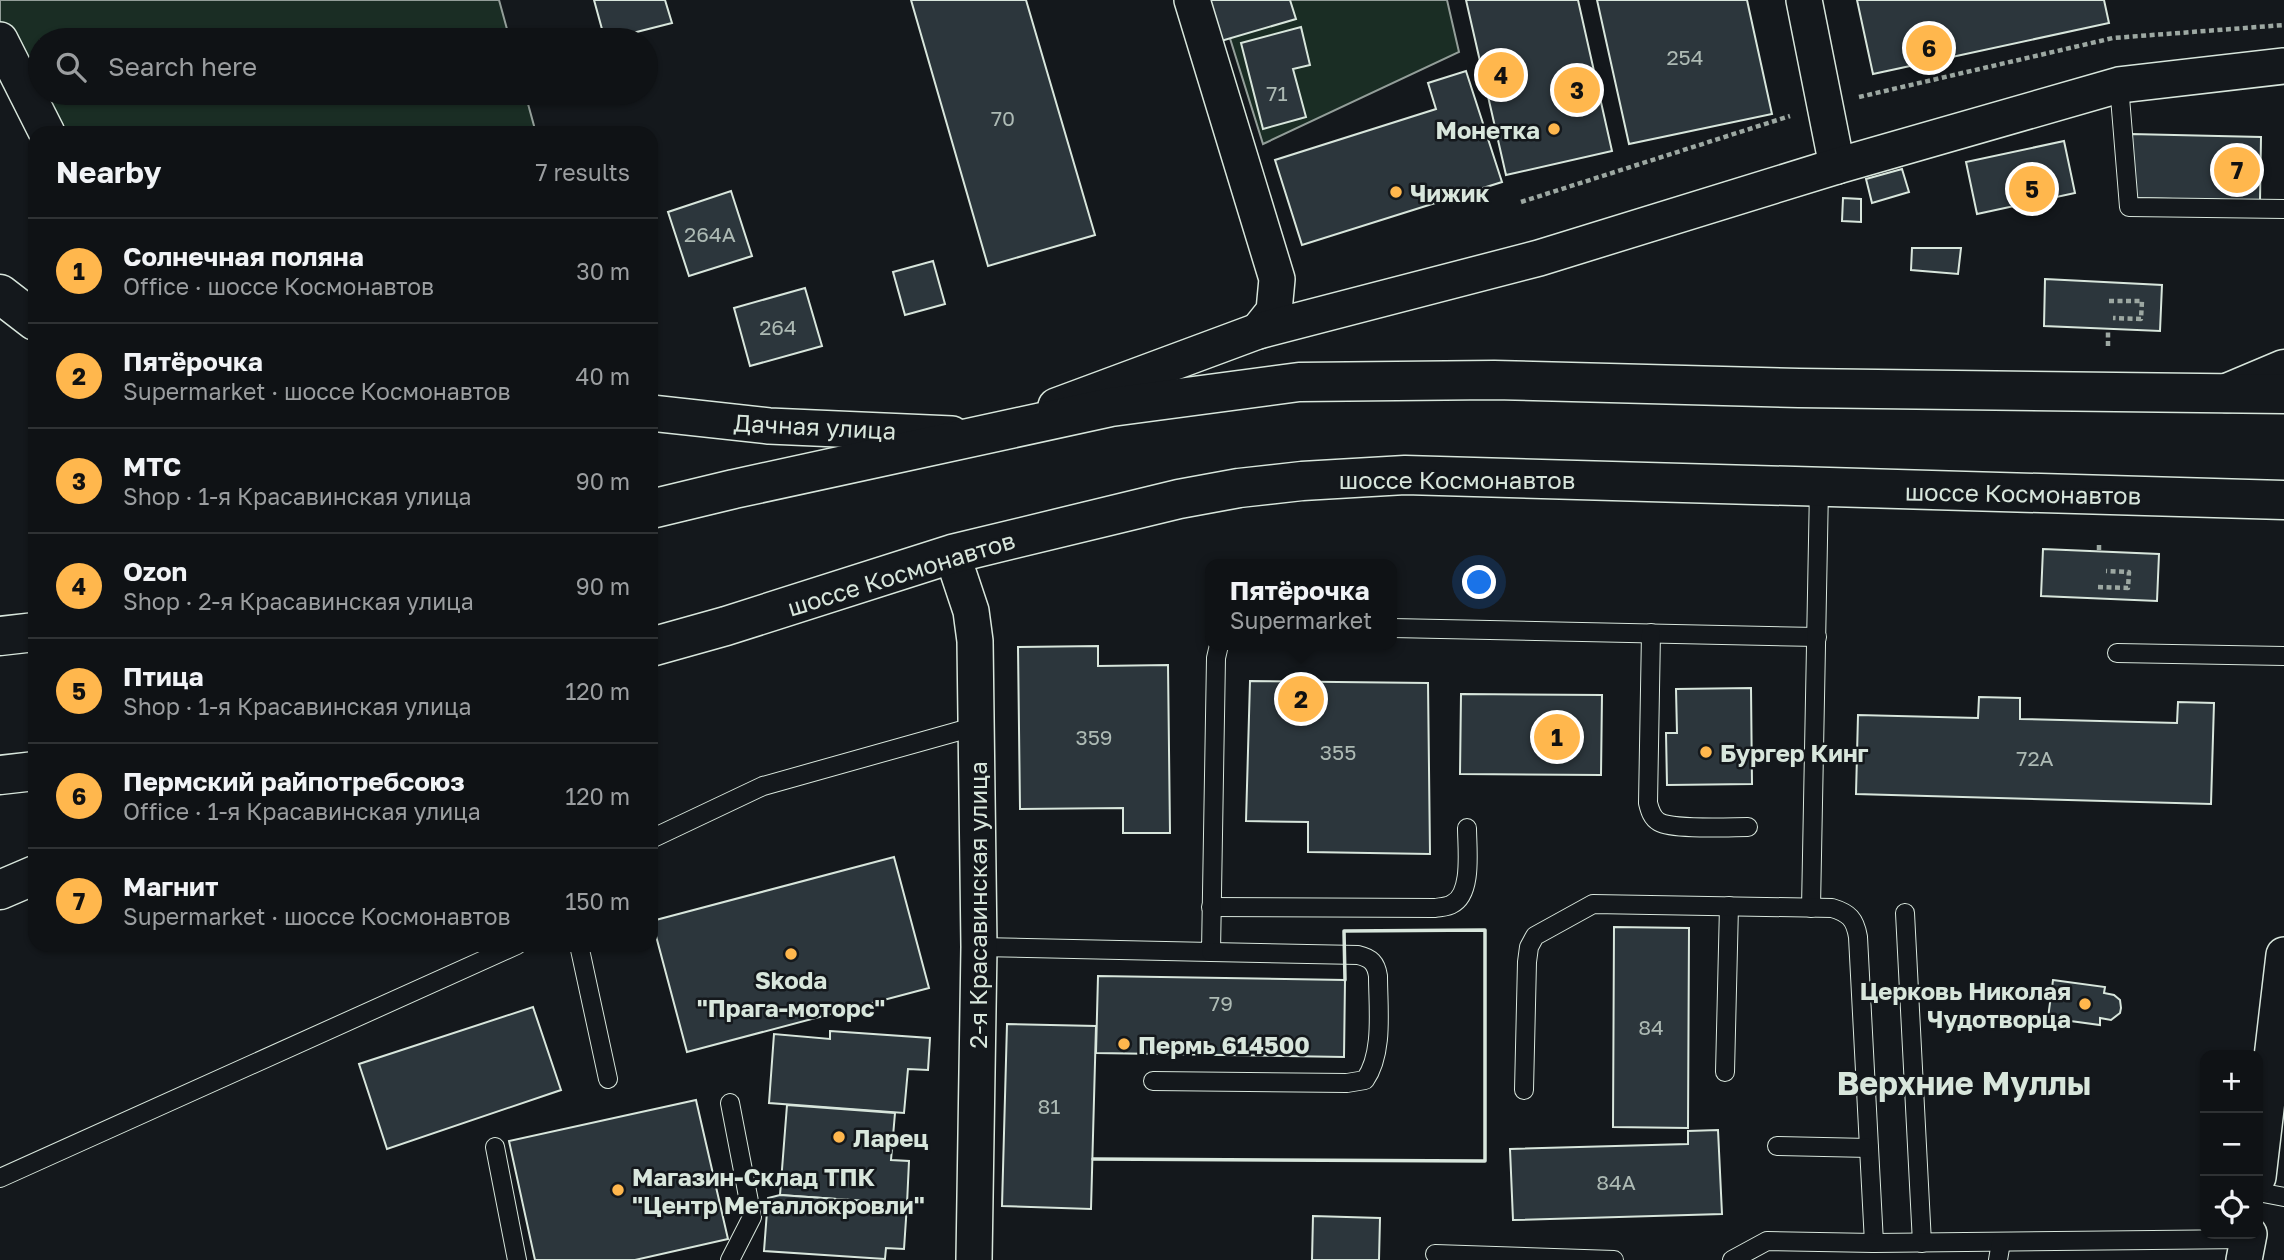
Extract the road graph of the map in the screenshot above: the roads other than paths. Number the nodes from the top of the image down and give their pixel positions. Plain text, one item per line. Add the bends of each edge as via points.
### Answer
1 (1192, 0) edge
2 (1804, 0) edge
3 (0, 40) edge
4 (2284, 66) edge
5 (2119, 85) junction
6 (28, 95) edge
7 (33, 105) edge
8 (43, 126) edge
9 (1837, 166) junction
10 (2284, 209) edge
11 (0, 294) edge
12 (28, 316) edge
13 (1258, 331) junction
14 (2284, 369) edge
15 (2227, 393) junction
16 (2284, 394) edge
17 (658, 414) edge
18 (978, 435) junction
19 (1819, 488) junction
20 (658, 489) edge
21 (734, 489) junction
22 (2284, 500) edge
23 (658, 507) edge
24 (952, 554) junction
25 (1397, 628) edge
26 (28, 633) edge
27 (1651, 633) junction
28 (0, 636) edge
29 (1816, 637) junction
30 (658, 646) edge
31 (1218, 650) edge
32 (2117, 653) dead end
33 (2284, 656) edge
34 (977, 726) junction
35 (28, 772) edge
36 (0, 775) edge
37 (1748, 827) dead end
38 (1467, 828) dead end
39 (658, 836) edge
40 (28, 877) edge
41 (0, 890) edge
42 (1729, 906) junction
43 (1211, 907) junction
44 (1811, 908) junction
45 (1905, 913) dead end
46 (979, 947) junction
47 (501, 952) edge
48 (581, 952) edge
49 (1211, 952) junction
50 (2284, 955) edge
51 (1725, 1072) dead end
52 (608, 1079) dead end
53 (1153, 1081) dead end
54 (1524, 1090) dead end
55 (730, 1103) dead end
56 (2274, 1125) edge
57 (1777, 1146) dead end
58 (495, 1147) dead end
59 (1869, 1148) junction
60 (2258, 1176) edge
61 (0, 1178) edge
62 (2263, 1193) edge
63 (2284, 1197) edge
64 (1874, 1243) junction
65 (1923, 1243) junction
66 (2247, 1244) edge
67 (2000, 1251) edge
68 (1435, 1254) dead end
69 (517, 1260) edge
70 (730, 1260) edge
71 (974, 1260) edge
72 (1614, 1260) edge
73 (1732, 1260) edge

1 - 13 street via 1277,279 1273,311
2 - 9 street
3 - 6 street
4 - 5 street
5 - 9 street
5 - 10 lane via 2129,207
7 - 8 street
9 - 13 street via 1539,258
11 - 12 main road
13 - 18 street
14 - 15 main road
15 - 16 main road
15 - 18 main road via 1494,380 1299,382 1111,407
17 - 18 street, Дачная улица via 769,426
18 - 21 main road
19 - 22 main road, шоссе Космонавтов
19 - 24 main road, шоссе Космонавтов via 1405,475 1302,481 1179,499
19 - 29 lane
20 - 21 main road
21 - 23 main road
24 - 30 main road, шоссе Космонавтов
24 - 34 street, 2-я Красавинская улица via 971,611
25 - 27 lane
26 - 28 main road
27 - 29 lane
27 - 37 lane via 1650,813 1660,822 1674,825
29 - 44 lane
31 - 43 lane
32 - 33 lane
34 - 39 lane via 763,786
34 - 46 street, 2-я Красавинская улица
35 - 36 main road
38 - 43 lane via 1464,894 1452,904 1435,908
40 - 41 main road
42 - 44 lane
42 - 51 lane
42 - 54 lane via 1592,904 1535,936 1527,962
43 - 49 lane
44 - 59 lane via 1846,912 1855,922
45 - 65 lane
46 - 49 lane
46 - 71 street, 2-я Красавинская улица
47 - 61 lane
48 - 52 lane
49 - 53 lane via 1368,957 1378,976 1373,1069 1365,1080 1348,1083
50 - 56 street
55 - 70 lane via 752,1217
56 - 60 street
57 - 59 lane
58 - 69 lane
59 - 64 lane
62 - 63 lane
64 - 65 lane
64 - 73 lane via 1768,1241
65 - 67 lane
66 - 67 lane
68 - 72 lane

